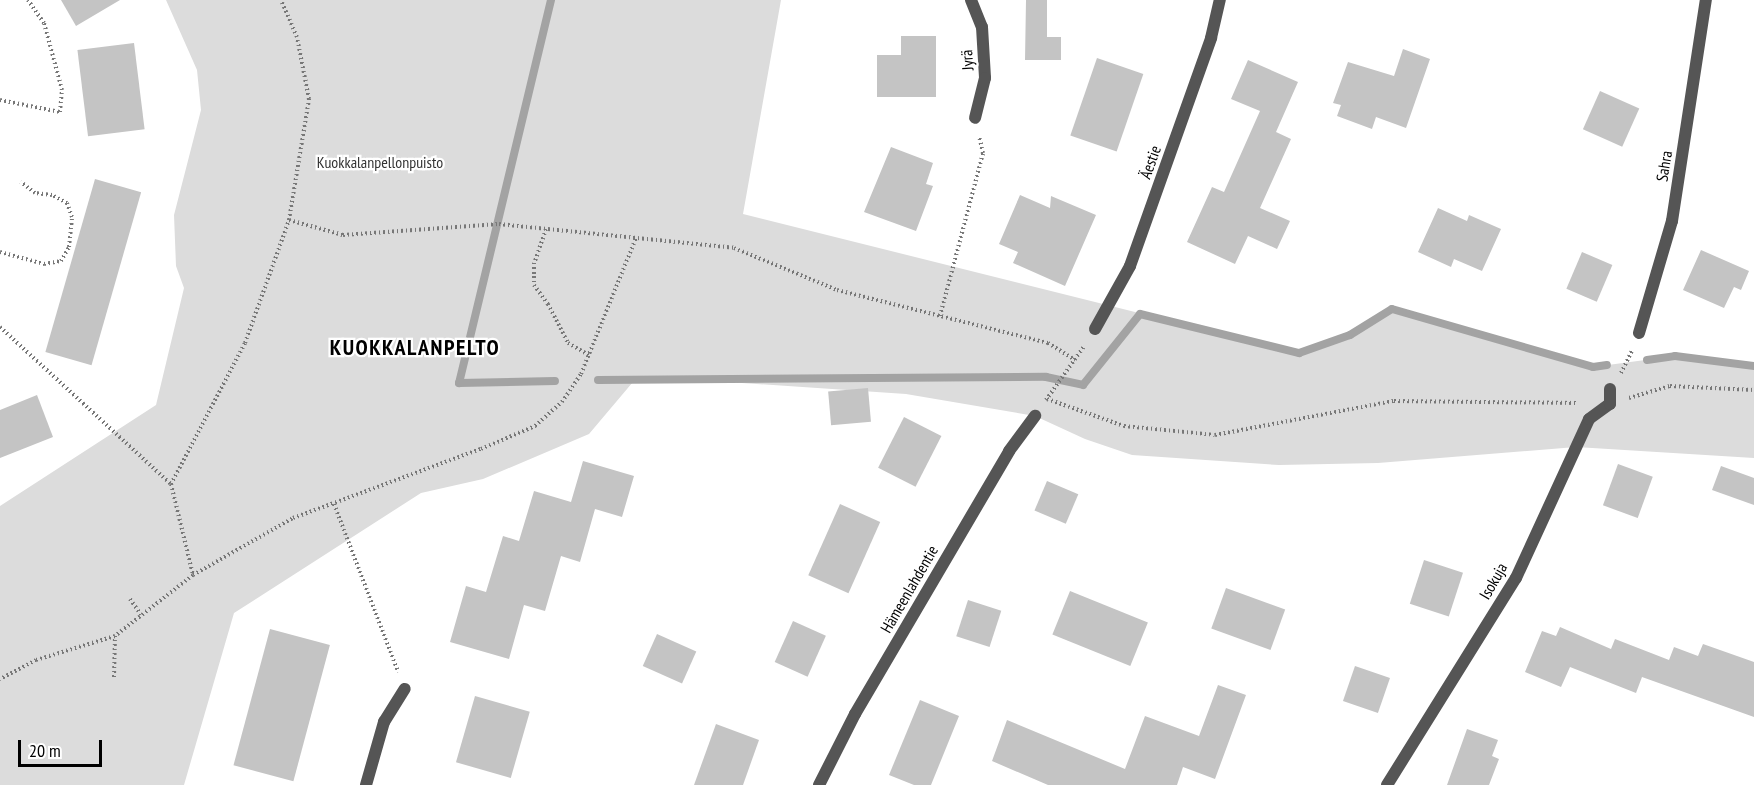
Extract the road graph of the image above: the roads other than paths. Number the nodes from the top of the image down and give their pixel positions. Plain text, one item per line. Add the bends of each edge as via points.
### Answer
1 (971, 0) edge
2 (1220, 0) edge
3 (1707, 0) edge
4 (975, 118) road end
5 (1095, 329) road end
6 (1639, 333) road end
7 (1610, 389) road end
8 (1035, 416) dead end
9 (405, 689) road end
10 (366, 785) edge
11 (819, 785) edge
12 (1387, 785) edge

1 - 4 street, Jyrä via 982,27 985,78
2 - 5 street, Äestie via 1211,38 1130,266
3 - 6 street, Sahra via 1672,221
7 - 12 street, Isokuja via 1610,404 1589,419 1516,578
8 - 11 street, Hämeenlahdentie via 1009,451 855,714
9 - 10 street via 384,722

